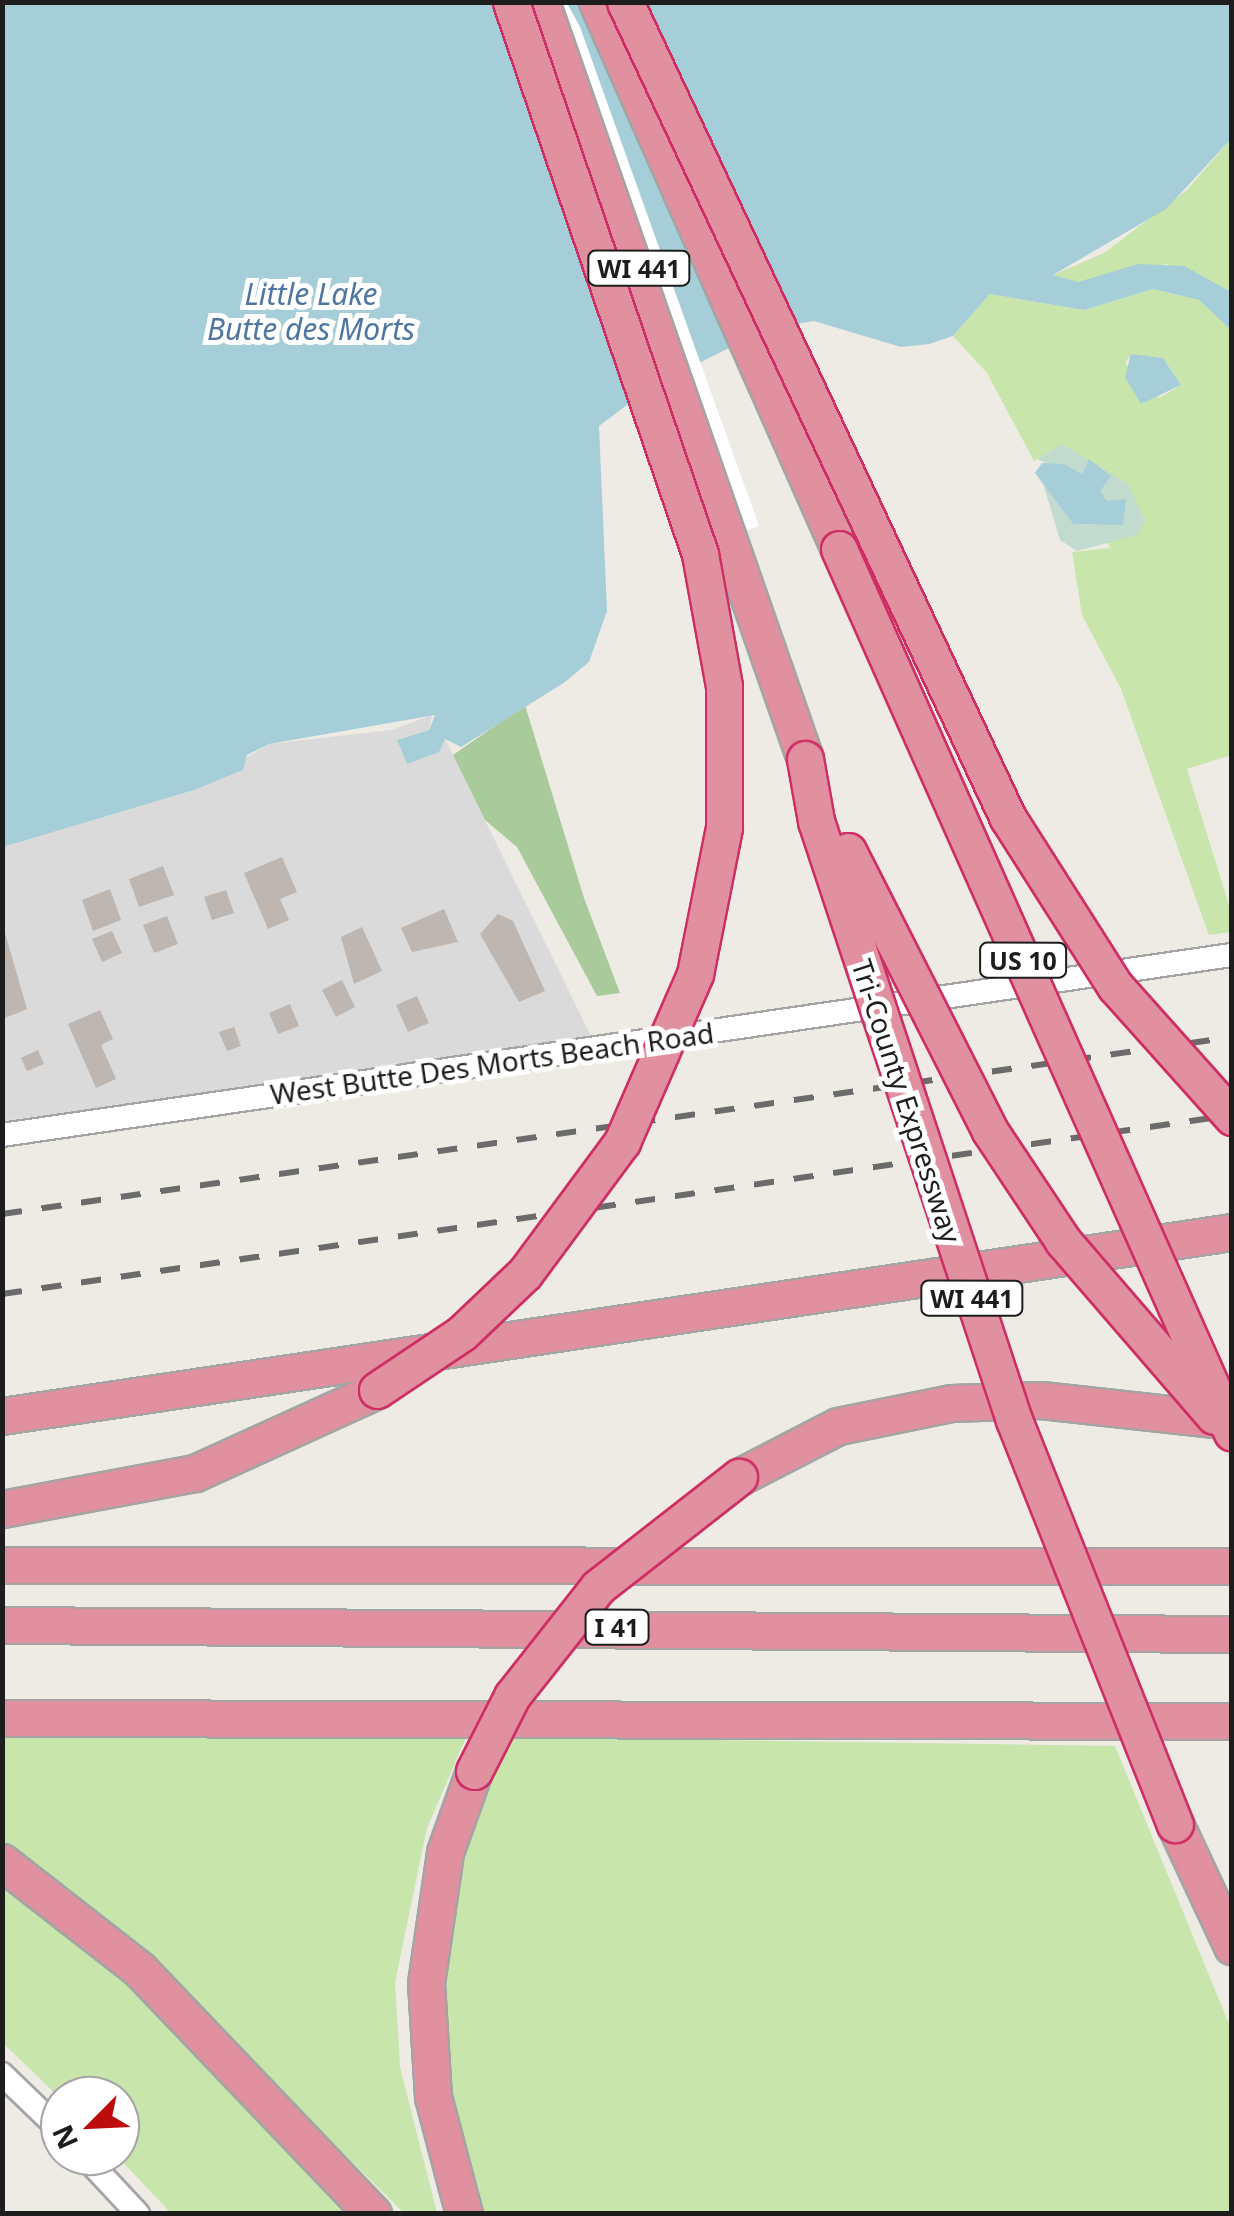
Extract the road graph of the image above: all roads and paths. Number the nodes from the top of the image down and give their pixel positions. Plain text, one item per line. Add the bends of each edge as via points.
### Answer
1 (511, 2) edge
2 (541, 2) edge
3 (597, 2) edge
4 (625, 2) edge
5 (804, 760) junction
6 (1232, 954) edge
7 (1232, 1117) edge
8 (2, 1135) edge
9 (1232, 1232) edge
10 (2, 1416) edge
11 (1232, 1421) edge
12 (1232, 1434) edge
13 (2, 1508) edge
14 (2, 1565) edge
15 (1232, 1566) edge
16 (2, 1625) edge
17 (1232, 1634) edge
18 (2, 1718) edge
19 (1232, 1720) edge
20 (2, 1862) edge
21 (1232, 1946) edge
22 (2, 2074) edge
23 (40, 2111) edge
24 (103, 2176) edge
25 (138, 2214) edge
26 (373, 2214) edge
27 (464, 2214) edge

1 - 13 highway, bridge via 700,554 724,686 724,827 678,1027 622,1142 525,1273 462,1333 377,1390 195,1473
2 - 5 highway, Tri-County Expressway / WI 441
3 - 12 highway, US 10, bridge
4 - 7 highway, bridge via 1008,818 1115,986
5 - 12 highway, bridge via 901,970 990,1131 1063,1241
5 - 21 highway, Tri-County Expressway / WI 441, bridge via 816,821 1014,1420 1175,1824
6 - 8 street, West Butte Des Morts Beach Road
9 - 10 highway
11 - 27 highway, bridge via 1059,1401 951,1403 838,1426 738,1477 598,1587 512,1696 474,1771 439,1881 426,1982 433,2097
14 - 15 highway
16 - 17 highway, I 41
18 - 19 highway
20 - 26 highway via 140,1970
22 - 23 street
24 - 25 street

